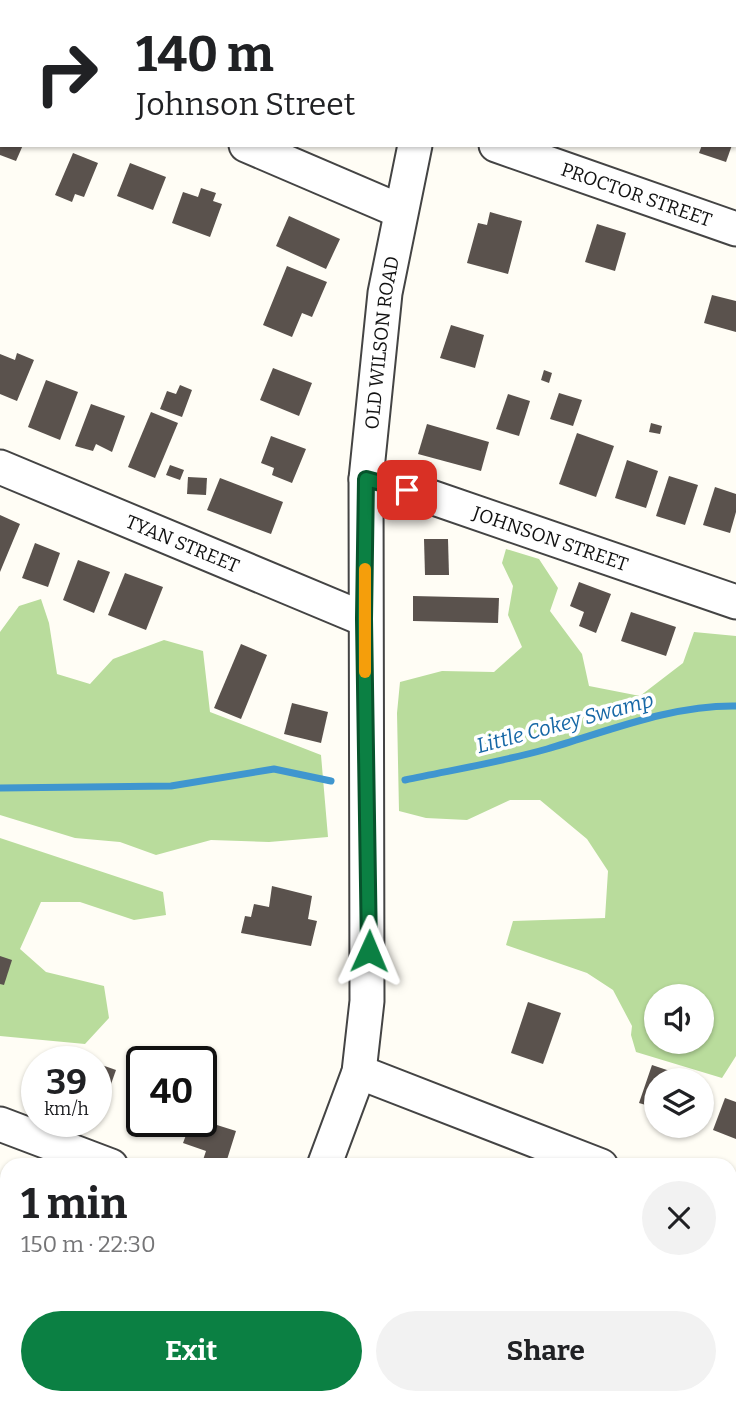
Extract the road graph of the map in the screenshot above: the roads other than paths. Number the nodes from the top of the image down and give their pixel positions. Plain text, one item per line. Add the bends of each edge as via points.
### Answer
1 (251, 147) edge
2 (415, 147) edge
3 (502, 147) edge
4 (400, 211) junction
5 (736, 229) edge
6 (0, 467) edge
7 (366, 479) junction
8 (736, 601) edge
9 (364, 619) junction
10 (359, 1072) junction
11 (0, 1124) edge
12 (90, 1158) edge
13 (327, 1158) edge
14 (580, 1158) edge

1 - 4 street
2 - 4 street, OLD WILSON ROAD
3 - 5 street, PROCTOR STREET
4 - 7 street, OLD WILSON ROAD via 385,293
6 - 9 street, TYAN STREET
7 - 8 street, JOHNSON STREET
7 - 9 street, OLD WILSON ROAD
9 - 10 street, OLD WILSON ROAD via 369,927
10 - 13 street, OLD WILSON ROAD
10 - 14 street
11 - 12 street

